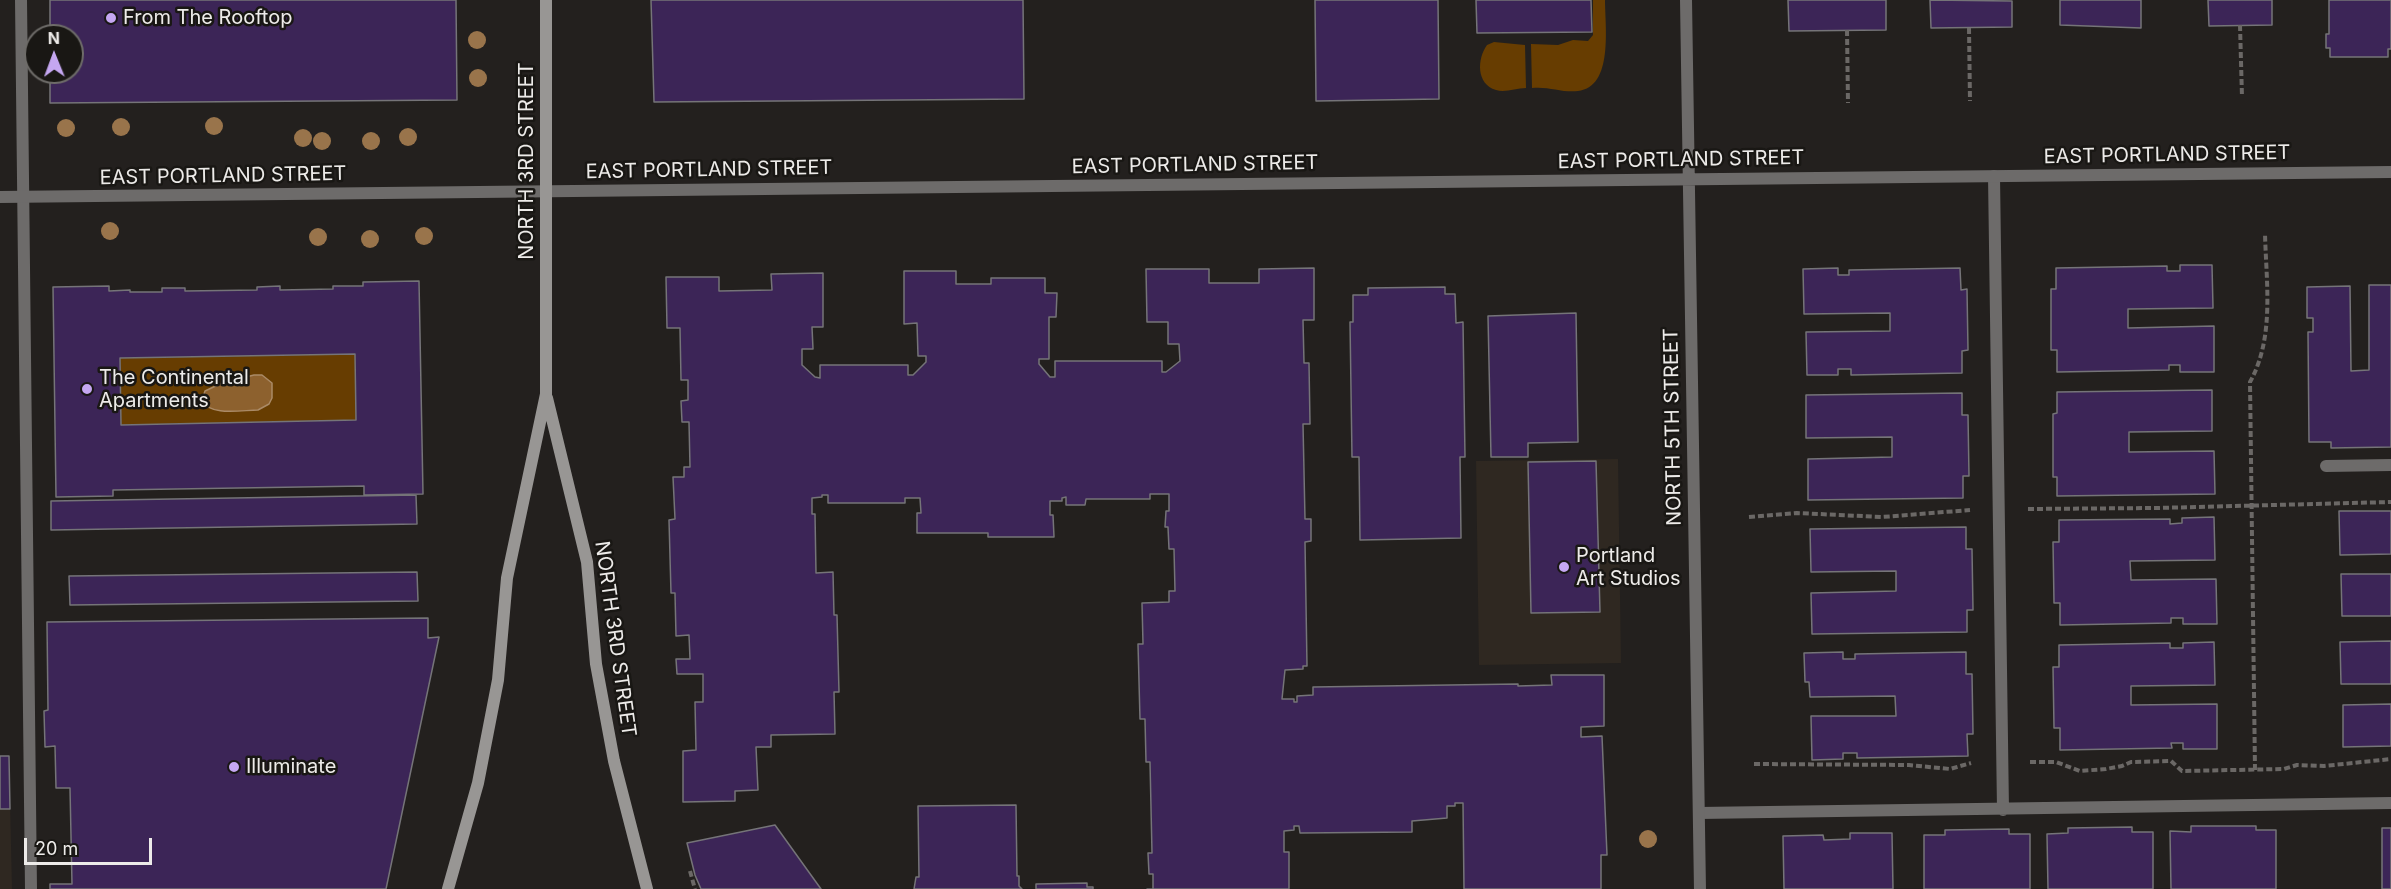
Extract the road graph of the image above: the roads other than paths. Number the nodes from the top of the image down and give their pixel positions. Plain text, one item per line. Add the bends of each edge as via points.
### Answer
1 (21, 0) edge
2 (546, 0) edge
3 (1686, 0) edge
4 (2391, 172) edge
5 (1994, 176) junction
6 (1688, 179) junction
7 (546, 192) junction
8 (0, 197) edge
9 (25, 197) junction
10 (546, 394) junction
11 (2391, 465) edge
12 (2326, 466) dead end
13 (2391, 803) edge
14 (2003, 810) junction
15 (1699, 813) junction
16 (31, 889) edge
17 (448, 889) edge
18 (647, 889) edge
19 (1700, 889) edge

1 - 9 street
2 - 7 street, NORTH 3RD STREET
3 - 6 street, NORTH 5TH STREET
4 - 5 street, EAST PORTLAND STREET
5 - 6 street, EAST PORTLAND STREET
5 - 14 street
6 - 7 street, EAST PORTLAND STREET
6 - 15 street, NORTH 5TH STREET
7 - 9 street, EAST PORTLAND STREET
7 - 10 street, NORTH 3RD STREET
8 - 9 street, EAST PORTLAND STREET
9 - 16 street
10 - 17 street, NORTH 3RD STREET via 507,578 498,680 480,772
10 - 18 street, NORTH 3RD STREET via 587,562 596,664 612,751
11 - 12 street
13 - 14 street
14 - 15 street
15 - 19 street, NORTH 5TH STREET

